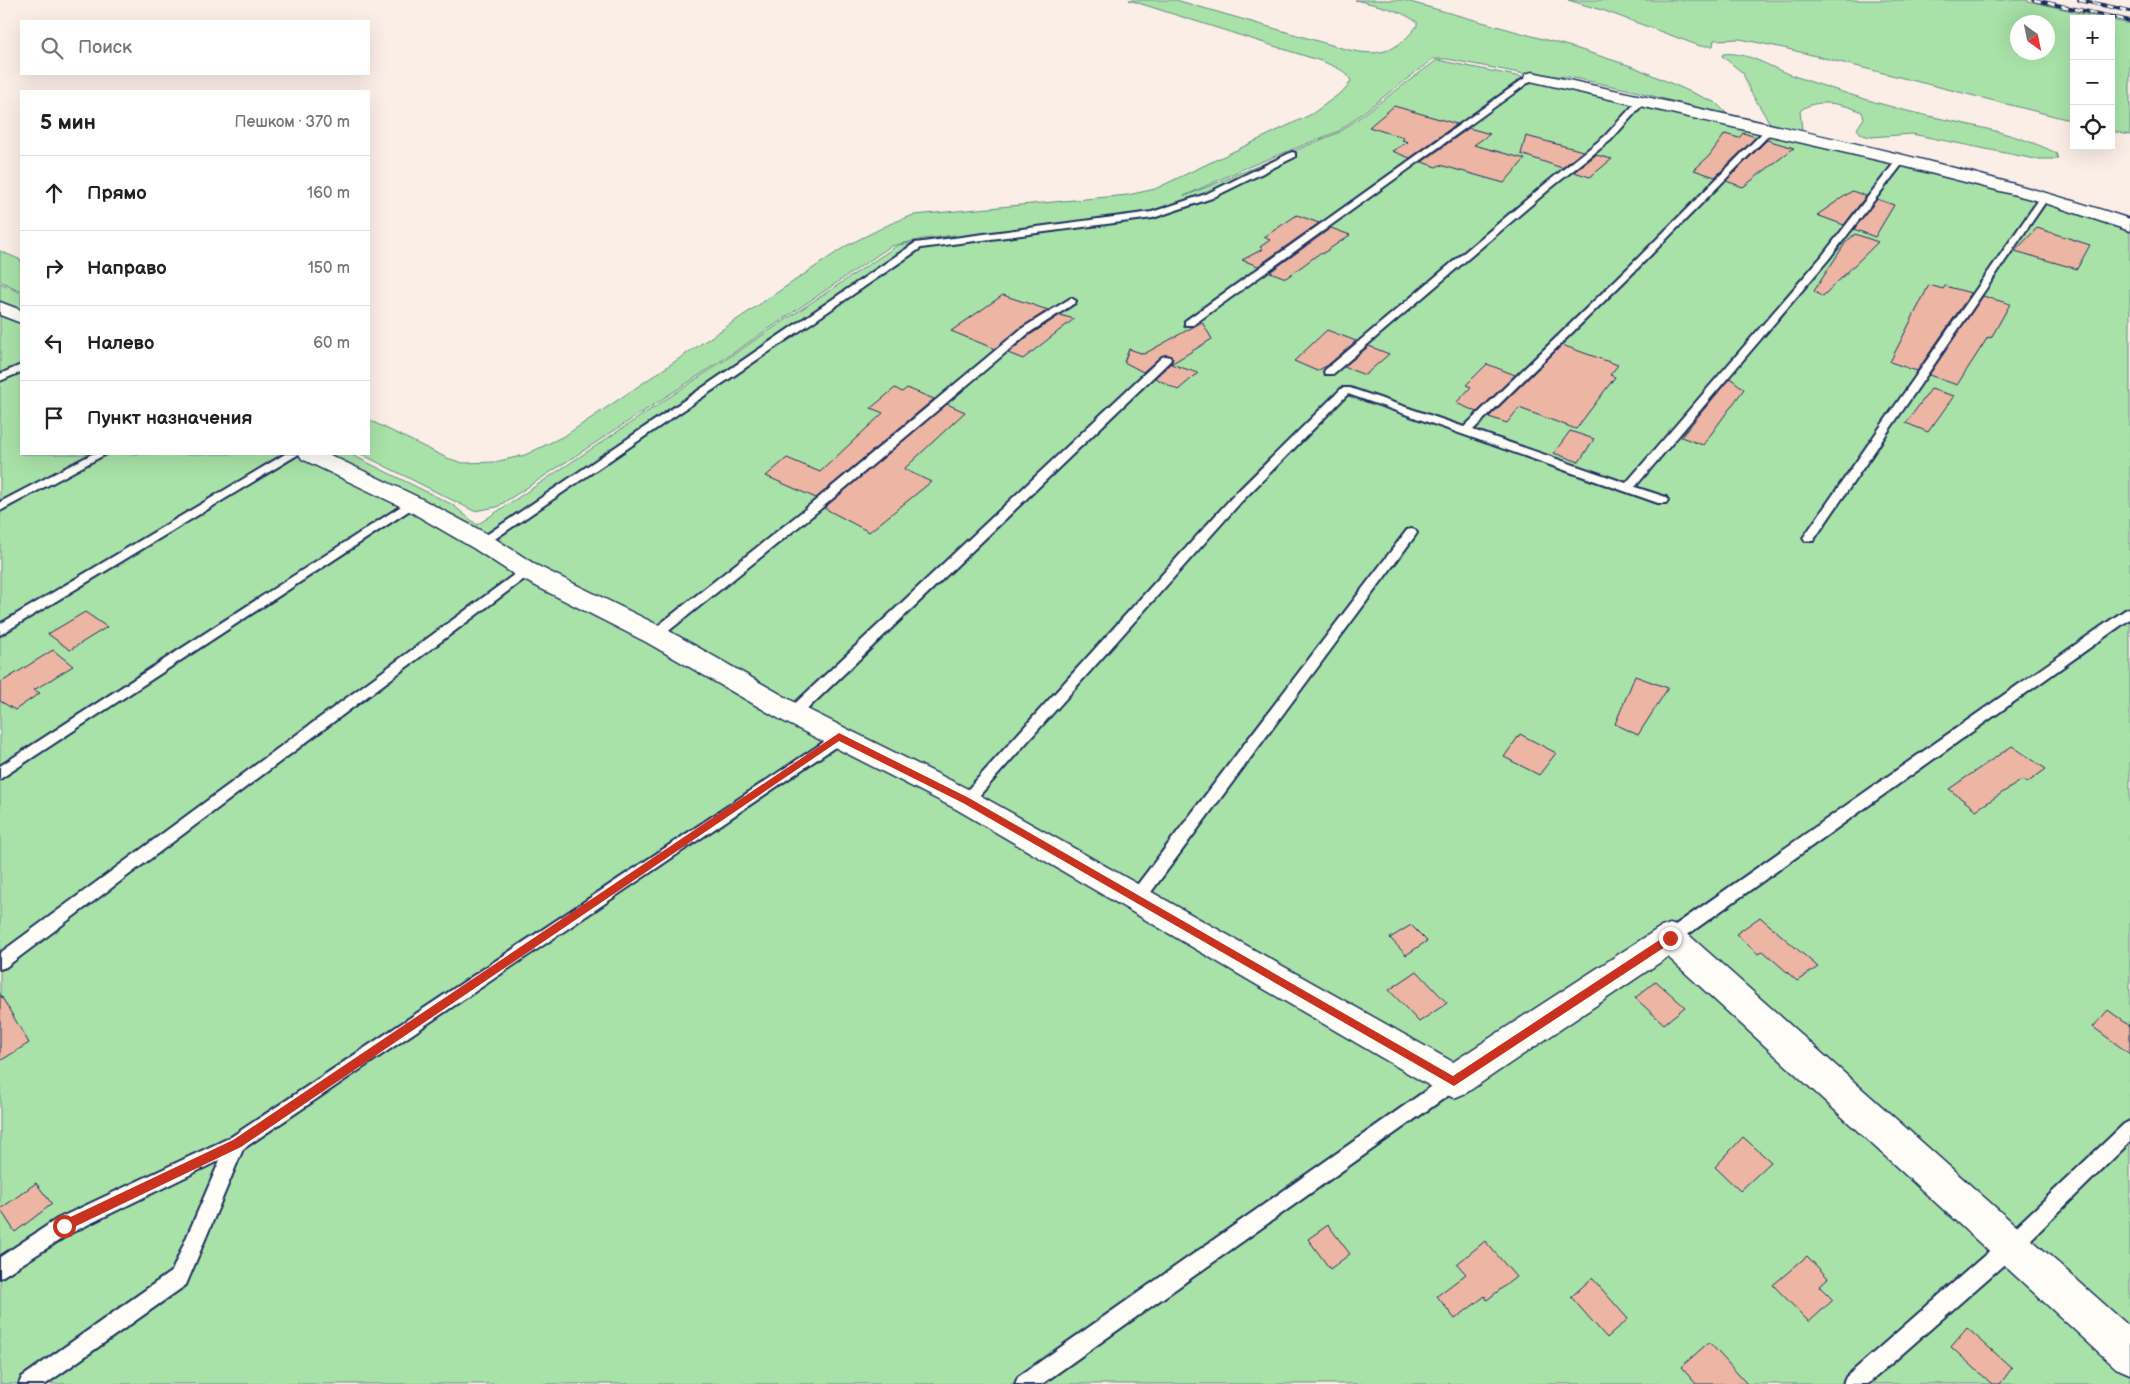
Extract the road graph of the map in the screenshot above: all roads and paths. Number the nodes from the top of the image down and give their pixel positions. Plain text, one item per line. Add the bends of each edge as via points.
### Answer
1 (1532, 77) joint
2 (1640, 103) junction
3 (1770, 130) junction
4 (1292, 155) dead end
5 (1901, 160) junction
6 (2045, 197) junction
7 (2130, 226) edge
8 (1070, 301) dead end
9 (1, 308) edge
10 (20, 317) edge
11 (1189, 323) dead end
12 (1166, 359) dead end
13 (20, 368) edge
14 (1328, 372) dead end
15 (0, 378) edge
16 (1465, 432) junction
17 (98, 455) edge
18 (291, 455) edge
19 (312, 455) edge
20 (1631, 484) dead end
21 (1662, 500) dead end
22 (412, 503) junction
23 (0, 507) edge
24 (1412, 533) dead end
25 (1809, 538) dead end
26 (482, 542) junction
27 (527, 571) junction
28 (2130, 613) edge
29 (0, 630) edge
30 (655, 634) junction
31 (793, 714) junction
32 (839, 737) junction
33 (0, 773) edge
34 (966, 801) junction
35 (1137, 898) junction
36 (1670, 938) junction
37 (0, 962) edge
38 (1454, 1081) junction
39 (2130, 1130) edge
40 (237, 1143) junction
41 (2010, 1246) junction
42 (0, 1268) edge
43 (2130, 1354) edge
44 (29, 1384) edge
45 (1025, 1384) edge
46 (1853, 1384) edge

1 - 2 street
1 - 11 lane
2 - 3 street
2 - 14 lane via 1608,138
3 - 5 street
3 - 16 lane
4 - 26 lane via 1209,196 1152,215 918,245
5 - 6 street
5 - 20 lane via 1825,258
6 - 7 street
6 - 25 lane
8 - 30 lane via 1025,331 808,513
9 - 10 street
12 - 31 lane
13 - 15 lane
16 - 21 lane
16 - 34 lane via 1346,390 1237,499
17 - 23 lane
18 - 29 lane
19 - 22 street
22 - 26 street
22 - 33 lane
24 - 35 lane
26 - 27 street
27 - 30 street
27 - 37 lane
28 - 36 lane
30 - 31 street
31 - 32 street
32 - 34 street
32 - 40 lane
34 - 35 street
35 - 38 street
36 - 38 street
36 - 41 street
38 - 45 lane
39 - 41 lane
40 - 42 lane via 64,1226
40 - 44 lane via 179,1278
41 - 43 street
41 - 46 lane

